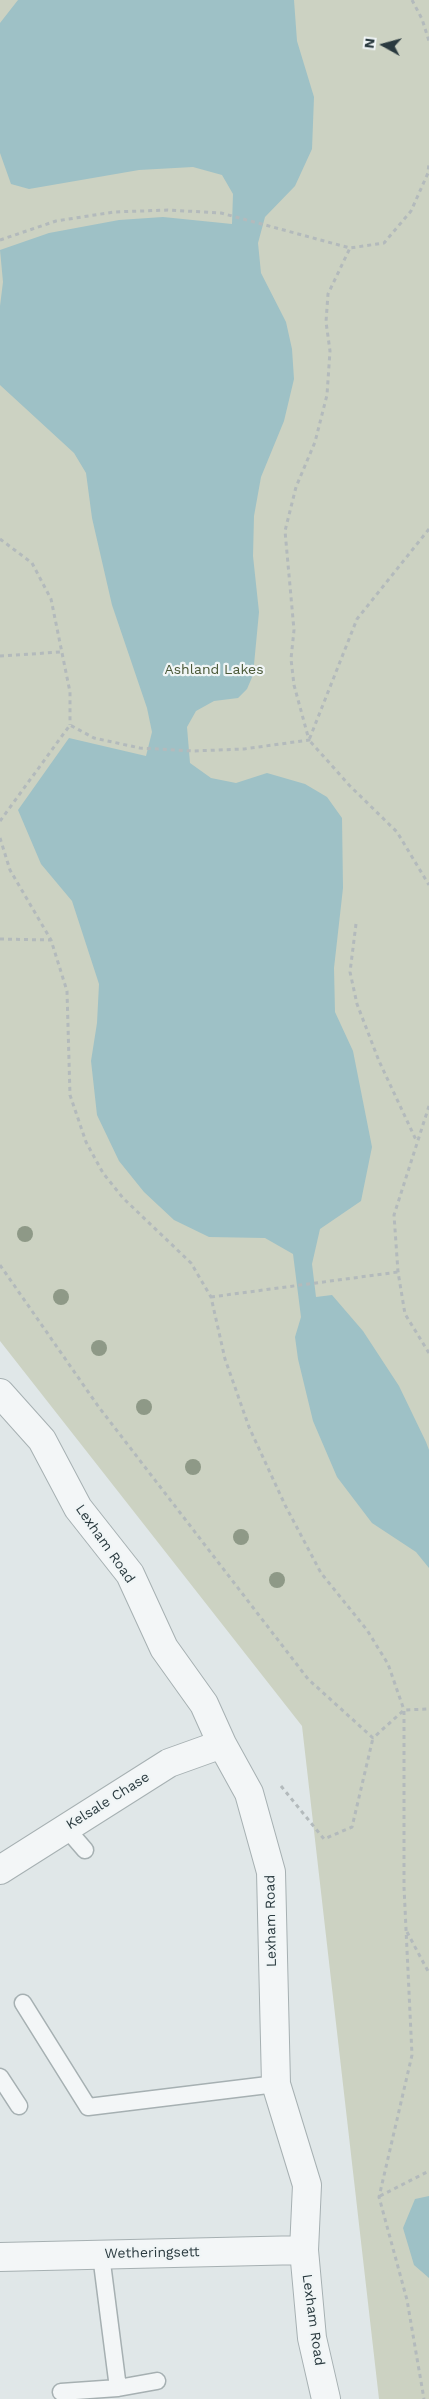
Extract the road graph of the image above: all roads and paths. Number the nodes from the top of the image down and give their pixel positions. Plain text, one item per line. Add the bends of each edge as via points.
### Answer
1 (412, 0) edge
2 (429, 41) edge
3 (429, 163) edge
4 (0, 240) edge
5 (350, 248) junction
6 (429, 528) edge
7 (0, 539) edge
8 (61, 652) junction
9 (0, 656) edge
10 (70, 725) junction
11 (309, 740) junction
12 (0, 821) edge
13 (0, 838) edge
14 (429, 885) edge
15 (356, 924) dead end
16 (0, 939) edge
17 (51, 940) junction
18 (429, 1106) edge
19 (417, 1142) junction
20 (0, 1264) edge
21 (398, 1272) junction
22 (211, 1297) junction
23 (429, 1353) edge
24 (0, 1393) edge
25 (429, 1709) edge
26 (404, 1710) junction
27 (372, 1738) junction
28 (222, 1744) junction
29 (280, 1785) dead end
30 (66, 1828) junction
31 (85, 1850) dead end
32 (0, 1870) edge
33 (406, 1930) junction
34 (429, 1973) edge
35 (23, 2003) dead end
36 (0, 2078) edge
37 (276, 2084) junction
38 (19, 2106) dead end
39 (429, 2171) edge
40 (379, 2197) junction
41 (304, 2250) junction
42 (101, 2255) junction
43 (0, 2257) edge
44 (157, 2381) dead end
45 (118, 2388) junction
46 (61, 2392) dead end
47 (326, 2399) edge
48 (424, 2399) edge

1 - 2 path
3 - 5 path via 428,173 411,211 384,243
4 - 5 path via 56,220 114,212 168,210 220,212
5 - 11 path via 328,294 326,322 330,351 327,395 285,531 294,630 291,659
6 - 11 path via 356,619
7 - 8 path via 32,563 52,599
8 - 9 path
8 - 10 path via 70,692
10 - 11 path via 94,738 140,748 244,749
10 - 12 path
11 - 14 path via 397,832
13 - 17 path via 10,870
15 - 19 path via 350,972 357,1004 379,1062
16 - 17 path
17 - 22 path via 67,991 70,1095 86,1142 103,1173 123,1198 191,1263
18 - 19 path
19 - 21 path via 394,1215
20 - 27 path via 98,1406 308,1679
21 - 22 path
21 - 23 path via 405,1314
22 - 26 path via 225,1359 285,1505 322,1573 367,1630 388,1664
24 - 28 street, Lexham Road via 42,1440 78,1508 130,1574 164,1648 204,1704
25 - 26 path
26 - 27 path
26 - 33 path
27 - 29 path via 352,1827 324,1839
28 - 30 street, Kelsale Chase via 168,1763
28 - 37 street, Lexham Road via 249,1793 271,1872
30 - 31 lane
30 - 32 street, Kelsale Chase
33 - 34 path
33 - 40 path via 412,2055
35 - 37 lane via 88,2107
36 - 38 lane
37 - 41 street, Lexham Road via 307,2185
39 - 40 path
40 - 48 path via 407,2300
41 - 42 street, Wetheringsett
41 - 47 street, Lexham Road via 312,2338
42 - 43 street, Wetheringsett
42 - 45 lane
44 - 45 lane
45 - 46 lane

